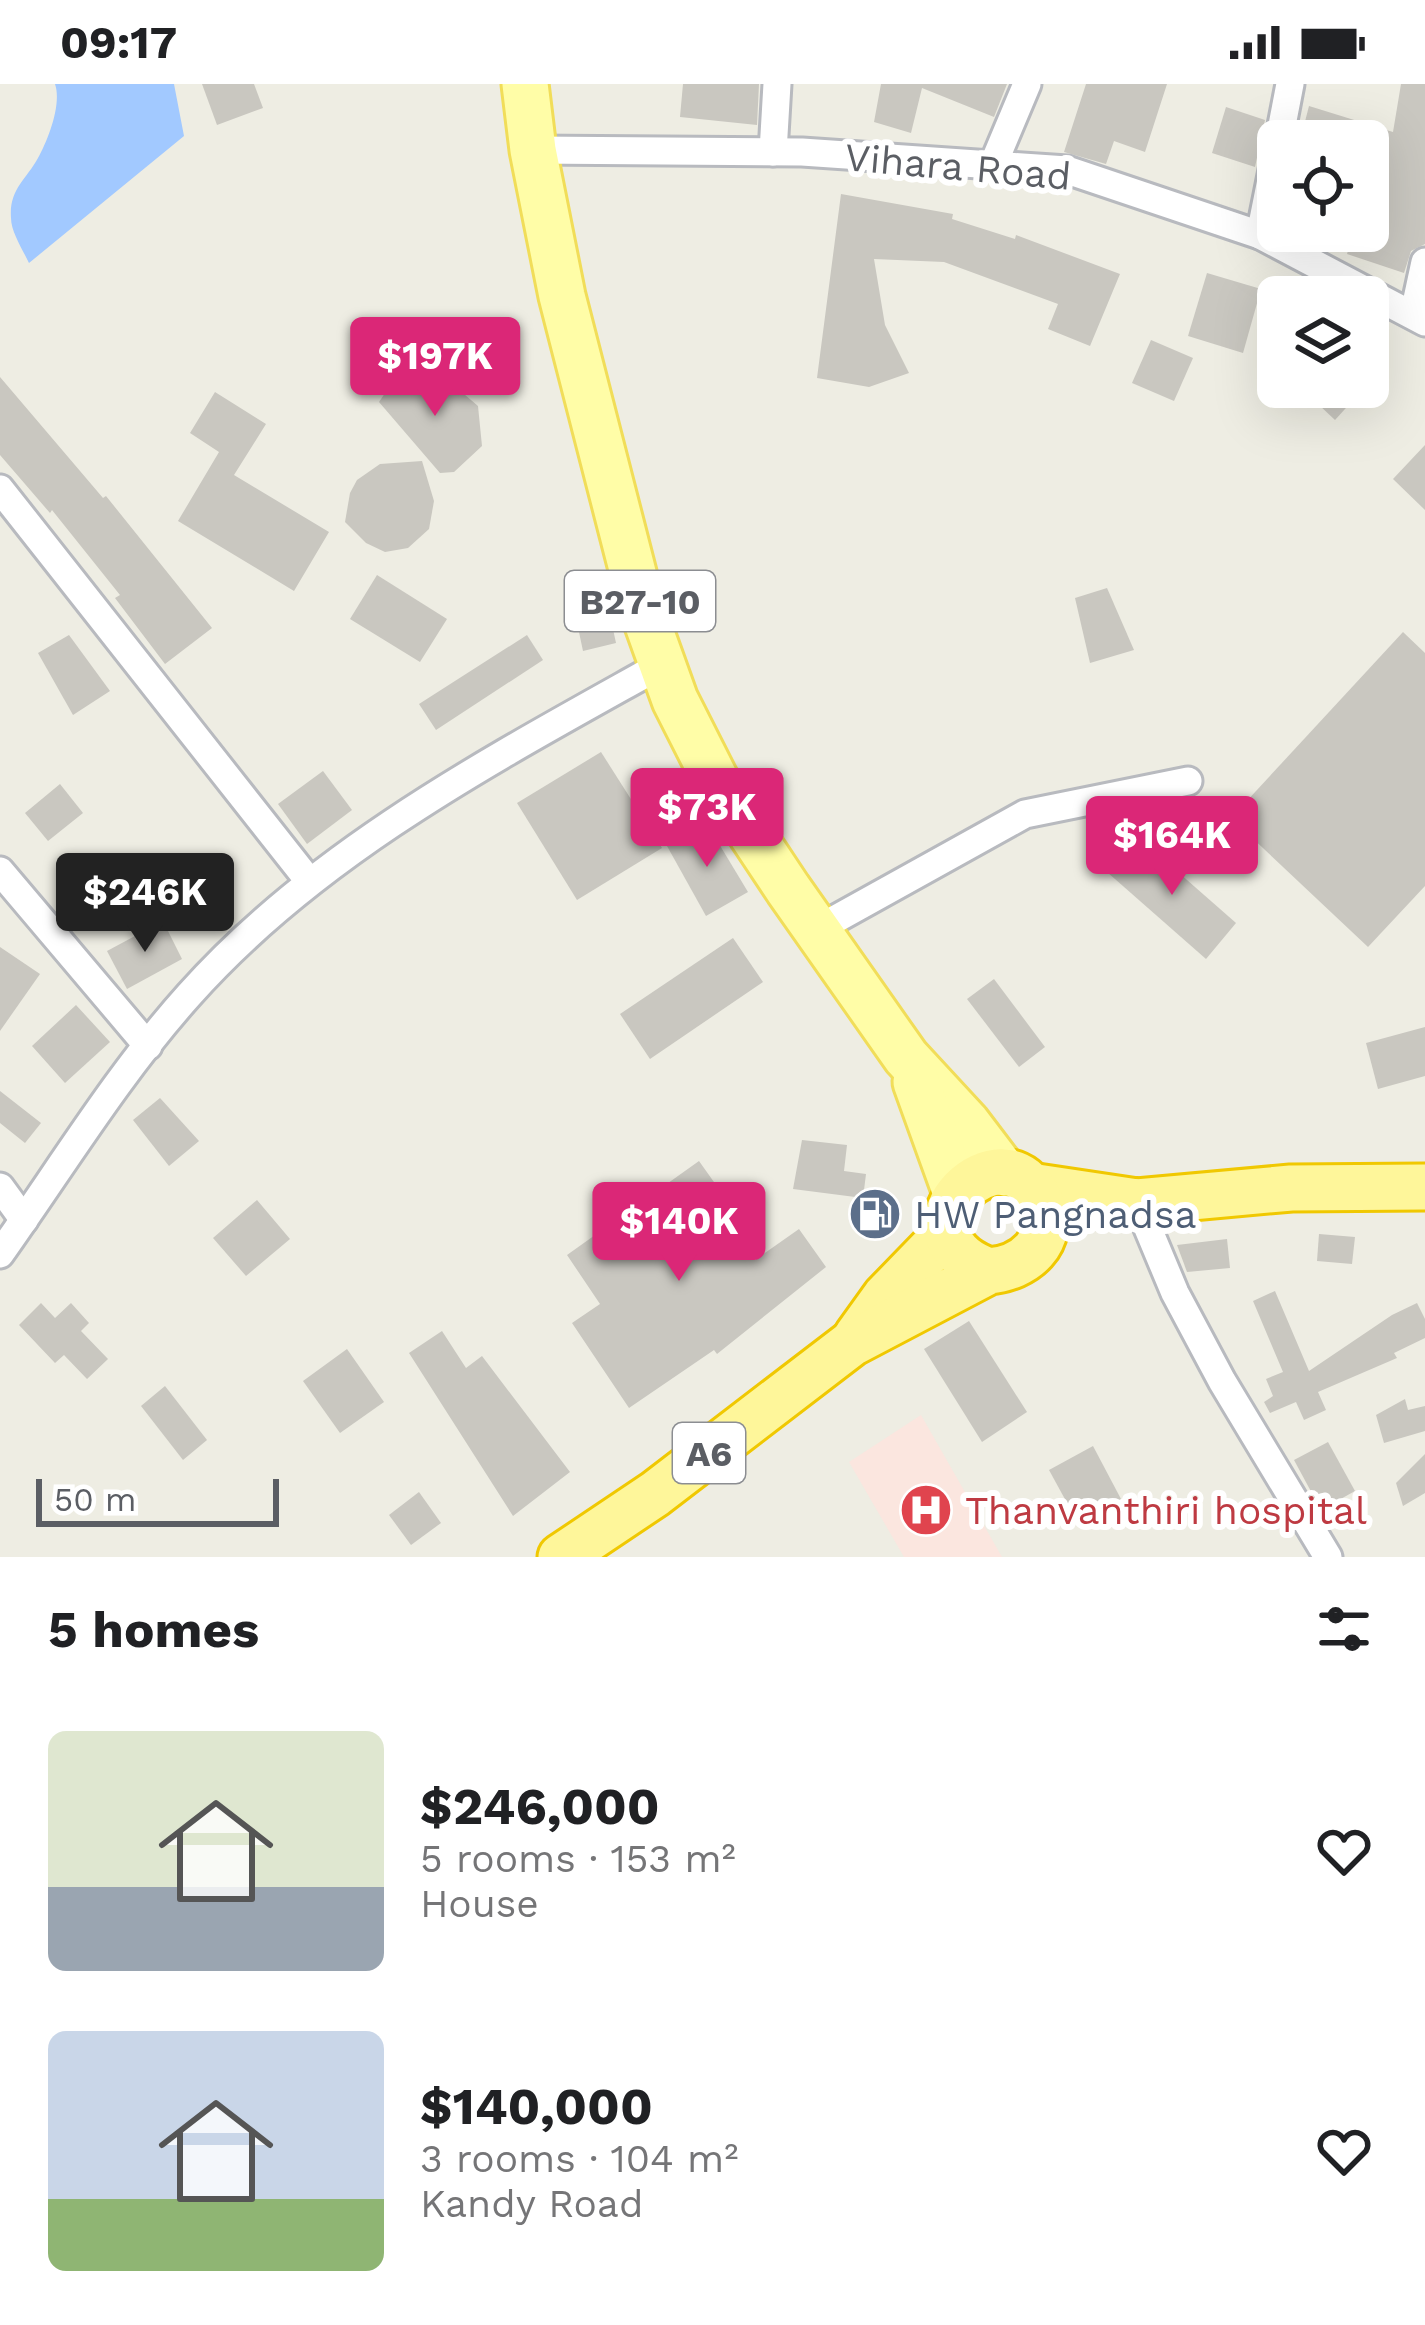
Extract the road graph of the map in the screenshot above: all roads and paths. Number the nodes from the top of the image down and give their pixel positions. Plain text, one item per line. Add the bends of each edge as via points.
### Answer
1 (525, 84) edge
2 (778, 84) edge
3 (1027, 84) edge
4 (1290, 84) edge
5 (1283, 120) edge
6 (533, 150) junction
7 (772, 152) junction
8 (993, 165) junction
9 (1257, 234) edge
10 (1293, 252) edge
11 (1425, 262) edge
12 (1420, 318) edge
13 (0, 489) edge
14 (661, 665) junction
15 (1188, 781) dead end
16 (0, 871) edge
17 (310, 881) junction
18 (817, 929) junction
19 (148, 1046) junction
20 (906, 1057) junction
21 (1018, 1179) junction
22 (0, 1187) edge
23 (1425, 1187) edge
24 (1137, 1202) junction
25 (952, 1212) junction
26 (24, 1220) junction
27 (1039, 1246) junction
28 (0, 1254) edge
29 (989, 1271) junction
30 (852, 1343) junction
31 (562, 1557) edge
32 (1328, 1557) edge

1 - 6 main road, B27-10
2 - 7 street
3 - 8 street
4 - 5 street
6 - 7 street, Vihara Road
6 - 14 main road, B27-10 via 573,341
7 - 8 street, Vihara Road
8 - 9 street, Vihara Road via 1066,170
10 - 12 street, Vihara Road
11 - 12 street
13 - 17 street
14 - 17 street via 491,760
14 - 18 main road, B27-10 via 715,778
15 - 18 street via 1025,814
16 - 19 street
17 - 19 street via 190,993
18 - 20 main road, B27-10
19 - 26 street
20 - 21 main road, B27-10
20 - 25 main road, B27-10
21 - 24 highway
21 - 25 highway via 986,1173 969,1180
21 - 27 highway via 1045,1214
22 - 26 street
23 - 24 highway
24 - 27 highway
24 - 32 street via 1222,1381
25 - 29 highway via 956,1250
25 - 30 highway, A6
26 - 28 street
27 - 29 highway via 1026,1261
29 - 30 highway, A6
30 - 31 highway, A6

